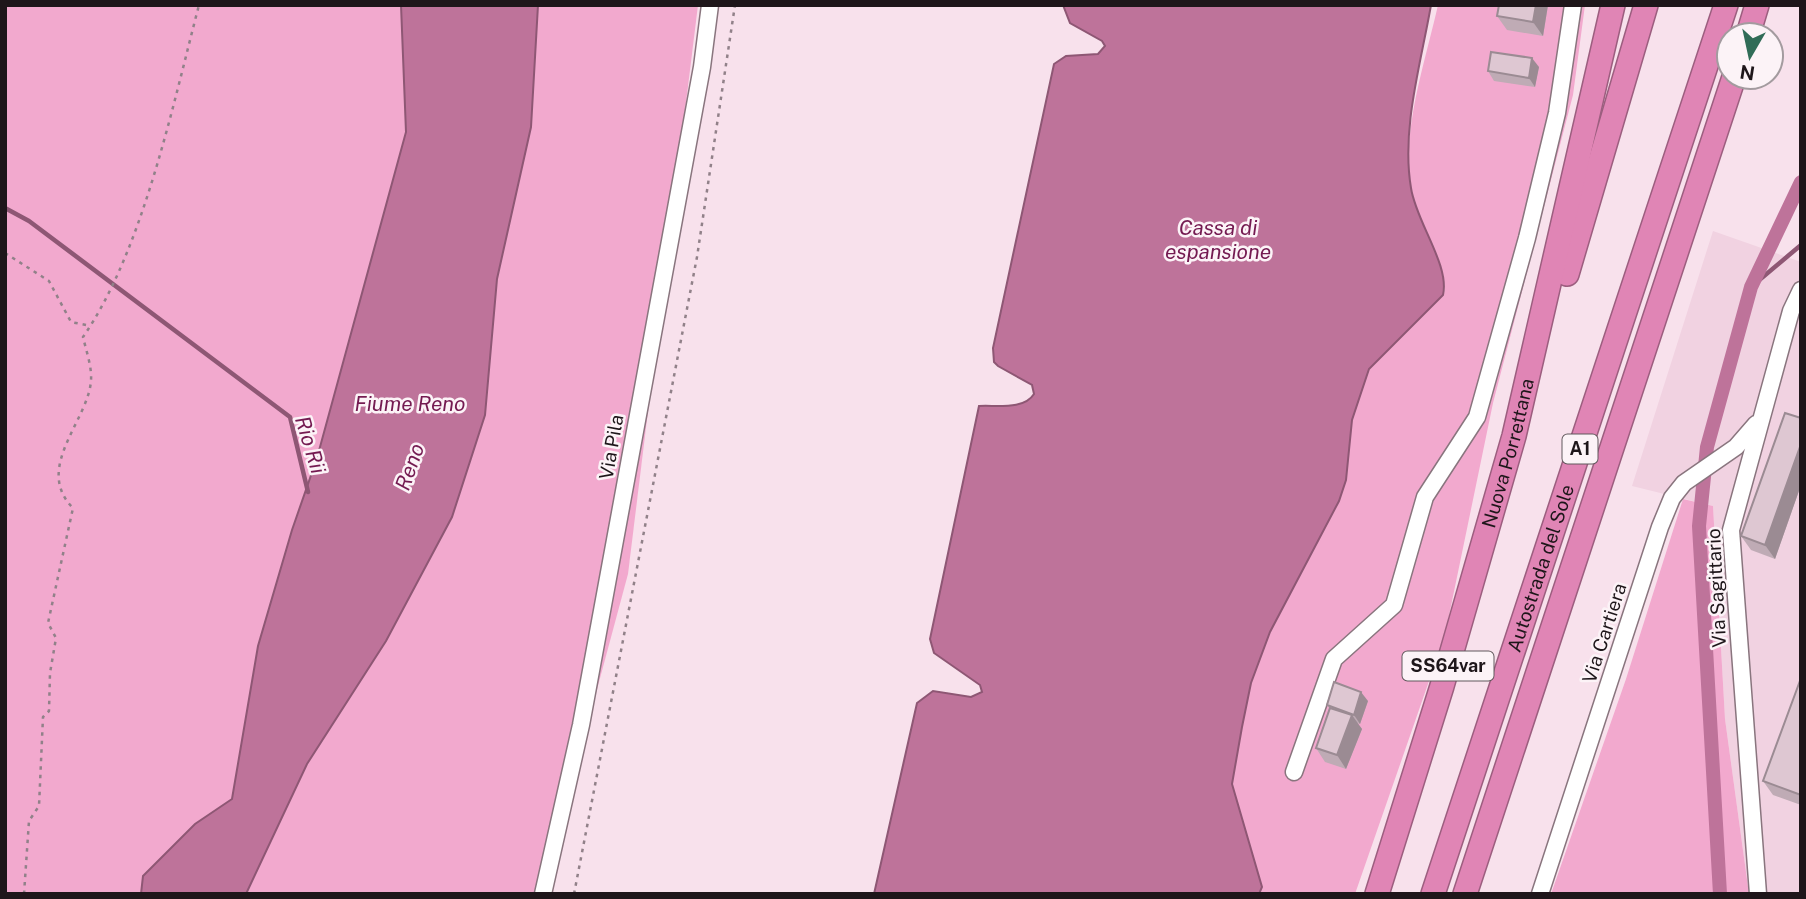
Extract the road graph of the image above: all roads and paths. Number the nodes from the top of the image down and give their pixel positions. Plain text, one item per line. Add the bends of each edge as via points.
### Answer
1 (199, 5) edge
2 (710, 5) edge
3 (735, 5) edge
4 (1573, 5) edge
5 (1613, 5) edge
6 (1646, 5) edge
7 (1726, 5) edge
8 (1729, 91) edge
9 (5, 253) edge
10 (1801, 290) edge
11 (91, 326) junction
12 (1760, 420) junction
13 (1514, 436) junction
14 (1294, 772) dead end
15 (24, 894) edge
16 (543, 894) edge
17 (574, 894) edge
18 (1377, 894) edge
19 (1433, 894) edge
20 (1465, 894) edge
21 (1540, 894) edge
22 (1758, 894) edge

1 - 11 path via 149,186 114,284
2 - 16 street, Via Pila via 584,711
3 - 17 path via 697,257
4 - 14 street via 1554,126 1477,417 1425,497 1394,605 1334,659
5 - 13 highway, Nuova Porrettana / SS64var
6 - 13 highway via 1571,262
7 - 19 highway, Autostrada del Sole / A1
8 - 20 highway, Autostrada del Sole / A1
9 - 11 path via 49,281 71,322
10 - 12 street, Via Sagittario
11 - 15 path via 83,337 91,381 58,468 63,498 73,508 48,623 57,638 49,711 43,717 39,806 27,834
12 - 21 street, Via Cartiera via 1736,447 1684,483 1672,498
12 - 22 street, Via Sagittario via 1731,530
13 - 18 highway, Nuova Porrettana / SS64var

